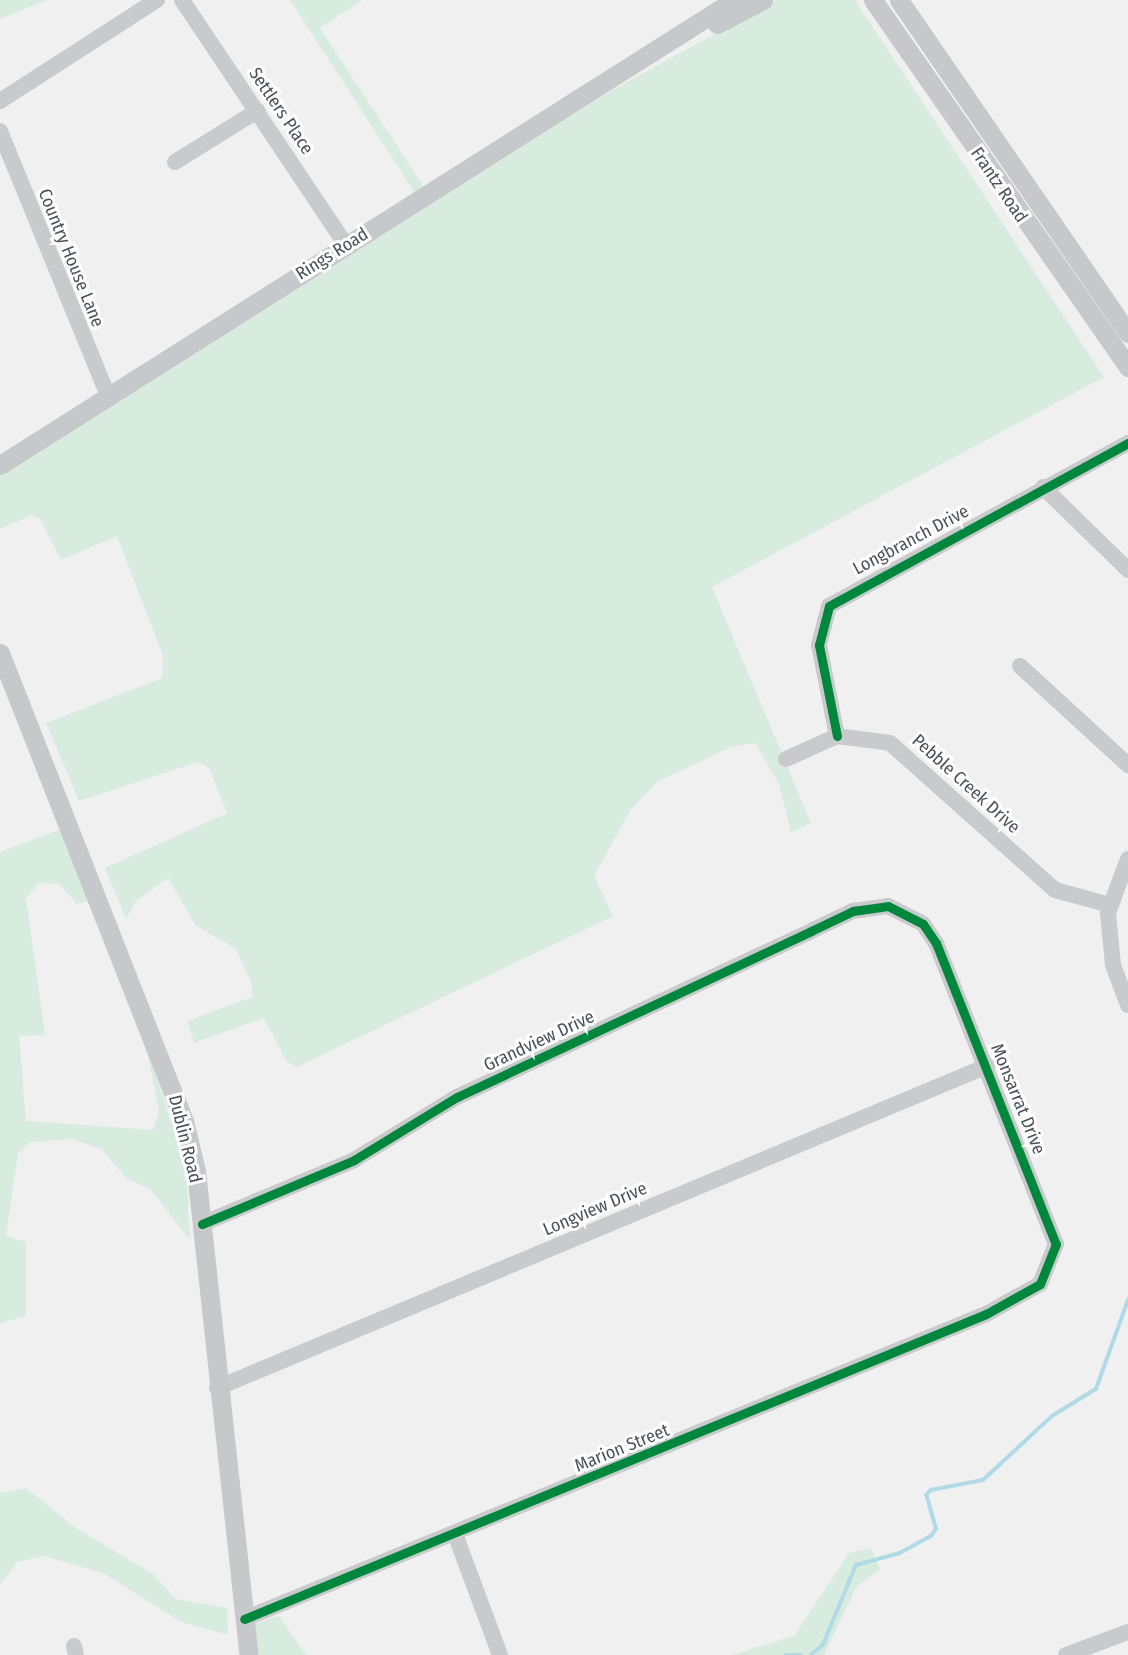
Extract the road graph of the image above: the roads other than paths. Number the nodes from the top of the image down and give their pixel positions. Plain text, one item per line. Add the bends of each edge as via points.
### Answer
1 (157, 0) edge
2 (182, 0) edge
3 (734, 0) edge
4 (762, 0) edge
5 (873, 0) edge
6 (899, 0) edge
7 (668, 47) junction
8 (0, 101) edge
9 (257, 111) junction
10 (0, 131) edge
11 (175, 162) dead end
12 (346, 245) junction
13 (1128, 333) edge
14 (1103, 336) junction
15 (1128, 355) edge
16 (1128, 367) edge
17 (109, 398) junction
18 (1128, 443) edge
19 (0, 465) edge
20 (1043, 488) junction
21 (1128, 570) edge
22 (0, 653) edge
23 (1020, 666) dead end
24 (837, 736) junction
25 (786, 759) dead end
26 (1128, 765) edge
27 (1128, 859) edge
28 (1110, 905) junction
29 (896, 908) joint
30 (1128, 1005) edge
31 (987, 1066) junction
32 (201, 1224) junction
33 (1009, 1303) joint
34 (217, 1388) junction
35 (455, 1534) junction
36 (244, 1619) junction
37 (1128, 1632) edge
38 (249, 1655) edge
39 (500, 1655) edge
40 (1066, 1655) edge

1 - 8 street
2 - 9 street, Settlers Place
3 - 7 main road, Rings Road
4 - 7 main road, Rings Road
5 - 14 main road, Frantz Road
6 - 13 main road, Frantz Road
7 - 12 main road, Rings Road
9 - 11 street
9 - 12 street, Settlers Place
10 - 17 street, Country House Lane
12 - 17 main road, Rings Road
14 - 15 main road
14 - 16 main road, Frantz Road
17 - 19 main road, Rings Road
18 - 20 street, Longbranch Drive
20 - 21 street
20 - 24 street, Longbranch Drive via 829,606 819,645
22 - 32 main road, Dublin Road via 166,1068 196,1171
23 - 26 street
24 - 25 street
24 - 28 street, Pebble Creek Drive via 890,743 1055,890
27 - 28 street
28 - 30 street via 1113,965
29 - 31 street, Monsarrat Drive via 923,924 936,943
29 - 32 street, Grandview Drive via 853,911 457,1097 354,1160
31 - 33 street, Monsarrat Drive via 1056,1244 1040,1284
31 - 34 street, Longview Drive
32 - 34 main road, Dublin Road
33 - 35 street, Marion Street
34 - 36 main road, Dublin Road
35 - 36 street, Marion Street
35 - 39 street
36 - 38 main road, Dublin Road
37 - 40 street

